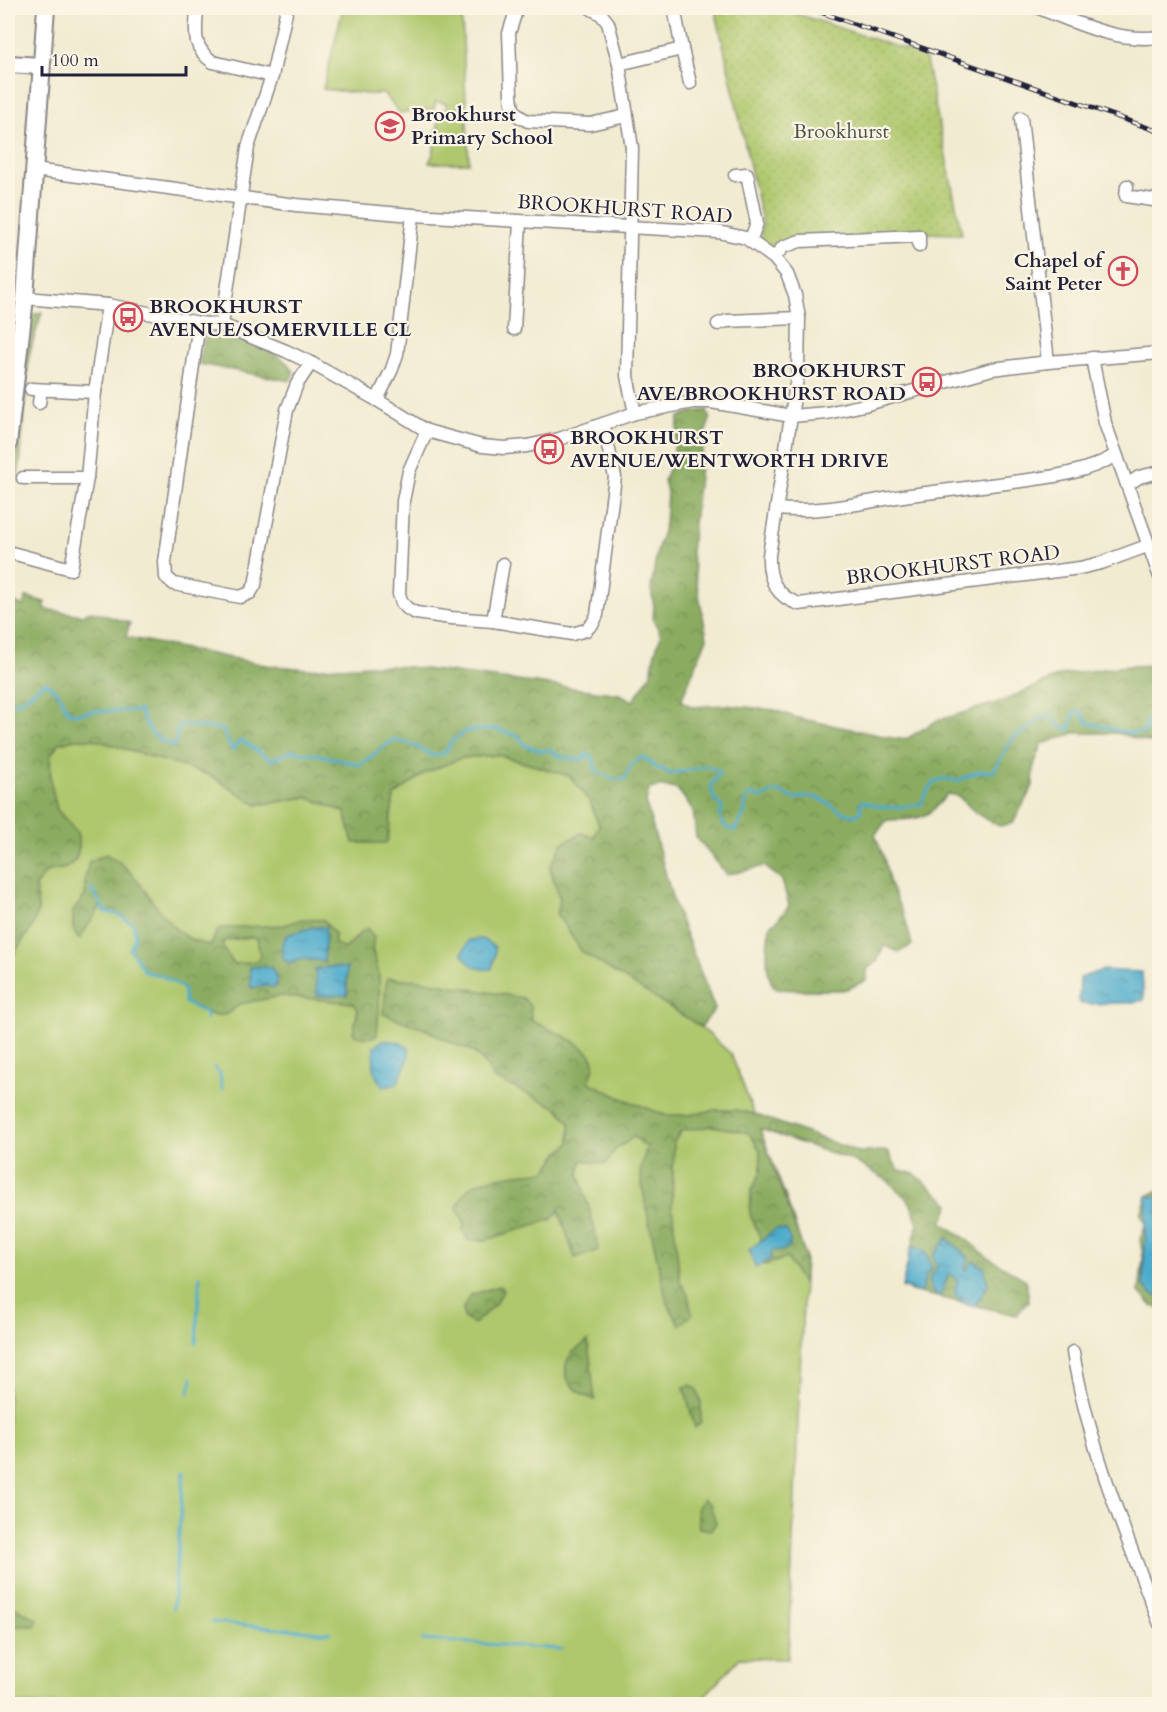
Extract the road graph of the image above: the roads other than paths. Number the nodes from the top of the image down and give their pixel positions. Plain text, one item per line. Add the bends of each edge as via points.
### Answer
1 (46, 8) edge
2 (196, 8) edge
3 (287, 8) edge
4 (517, 8) edge
5 (590, 8) edge
6 (1039, 8) edge
7 (675, 13) dead end
8 (1160, 38) edge
9 (682, 49) junction
10 (8, 64) edge
11 (619, 64) junction
12 (41, 66) junction
13 (272, 76) junction
14 (690, 83) dead end
15 (626, 116) junction
16 (1021, 118) dead end
17 (34, 170) junction
18 (735, 175) dead end
19 (1127, 186) dead end
20 (242, 197) junction
21 (1160, 201) edge
22 (413, 215) junction
23 (520, 222) junction
24 (630, 227) junction
25 (750, 241) junction
26 (919, 246) dead end
27 (774, 258) junction
28 (25, 298) junction
29 (108, 305) junction
30 (799, 318) junction
31 (723, 319) dead end
32 (199, 322) junction
33 (222, 325) junction
34 (514, 329) dead end
35 (1160, 353) edge
36 (1092, 358) junction
37 (1048, 362) junction
38 (310, 363) junction
39 (95, 392) junction
40 (377, 400) junction
41 (10, 402) edge
42 (39, 403) dead end
43 (635, 413) junction
44 (791, 416) junction
45 (603, 424) junction
46 (427, 431) junction
47 (8, 444) edge
48 (1116, 454) junction
49 (1160, 472) edge
50 (22, 478) dead end
51 (87, 478) junction
52 (1127, 485) junction
53 (777, 509) junction
54 (1147, 546) junction
55 (8, 552) edge
56 (503, 564) dead end
57 (1160, 577) edge
58 (493, 621) junction
59 (1073, 1352) dead end
60 (1160, 1624) edge

1 - 12 street
2 - 13 street via 196,39 205,57
3 - 13 street
4 - 15 street via 509,33 511,96 513,109 520,117 528,122 590,124
5 - 11 street via 608,23
6 - 8 street via 1115,36
7 - 9 street
9 - 11 street
9 - 14 street
10 - 12 street
11 - 15 street
12 - 17 street
13 - 20 street via 248,147
15 - 24 street via 632,148
16 - 37 street
17 - 20 street, BROOKHURST ROAD
17 - 28 street
18 - 25 street via 747,174 756,223
19 - 21 street via 1126,196
20 - 22 street, BROOKHURST ROAD via 296,206
20 - 33 street
22 - 23 street, BROOKHURST ROAD
22 - 40 street via 397,354
23 - 24 street, BROOKHURST ROAD
23 - 34 street
24 - 25 street, BROOKHURST ROAD via 718,232
24 - 43 street via 627,376
25 - 27 street, BROOKHURST ROAD
26 - 27 street via 919,236 800,241 783,247
27 - 30 street, BROOKHURST ROAD via 787,274
28 - 29 street
28 - 41 street
29 - 32 street
29 - 39 street
30 - 31 street
30 - 44 street, BROOKHURST ROAD via 798,372
32 - 33 street
32 - 38 street via 165,562 166,577 174,584 240,597 250,593 255,585 286,410
33 - 38 street
35 - 36 street
36 - 37 street
36 - 48 street via 1105,423
37 - 44 street via 992,369 864,405
38 - 40 street
39 - 42 street via 36,390
39 - 51 street
40 - 46 street
41 - 47 street
43 - 44 street via 711,402
43 - 45 street
44 - 53 street, BROOKHURST ROAD
45 - 46 street via 527,447 504,448
45 - 58 street via 615,477 594,623 572,634
46 - 58 street via 410,471 403,501 399,594 402,603 416,612
48 - 52 street
48 - 53 street via 1102,464 1054,477 823,509
49 - 52 street via 1139,477
50 - 51 street
51 - 55 street via 71,569
52 - 54 street
53 - 54 street, BROOKHURST ROAD via 769,571 772,582 785,598 799,604 1080,568
54 - 57 street
56 - 58 street
59 - 60 street via 1084,1406

